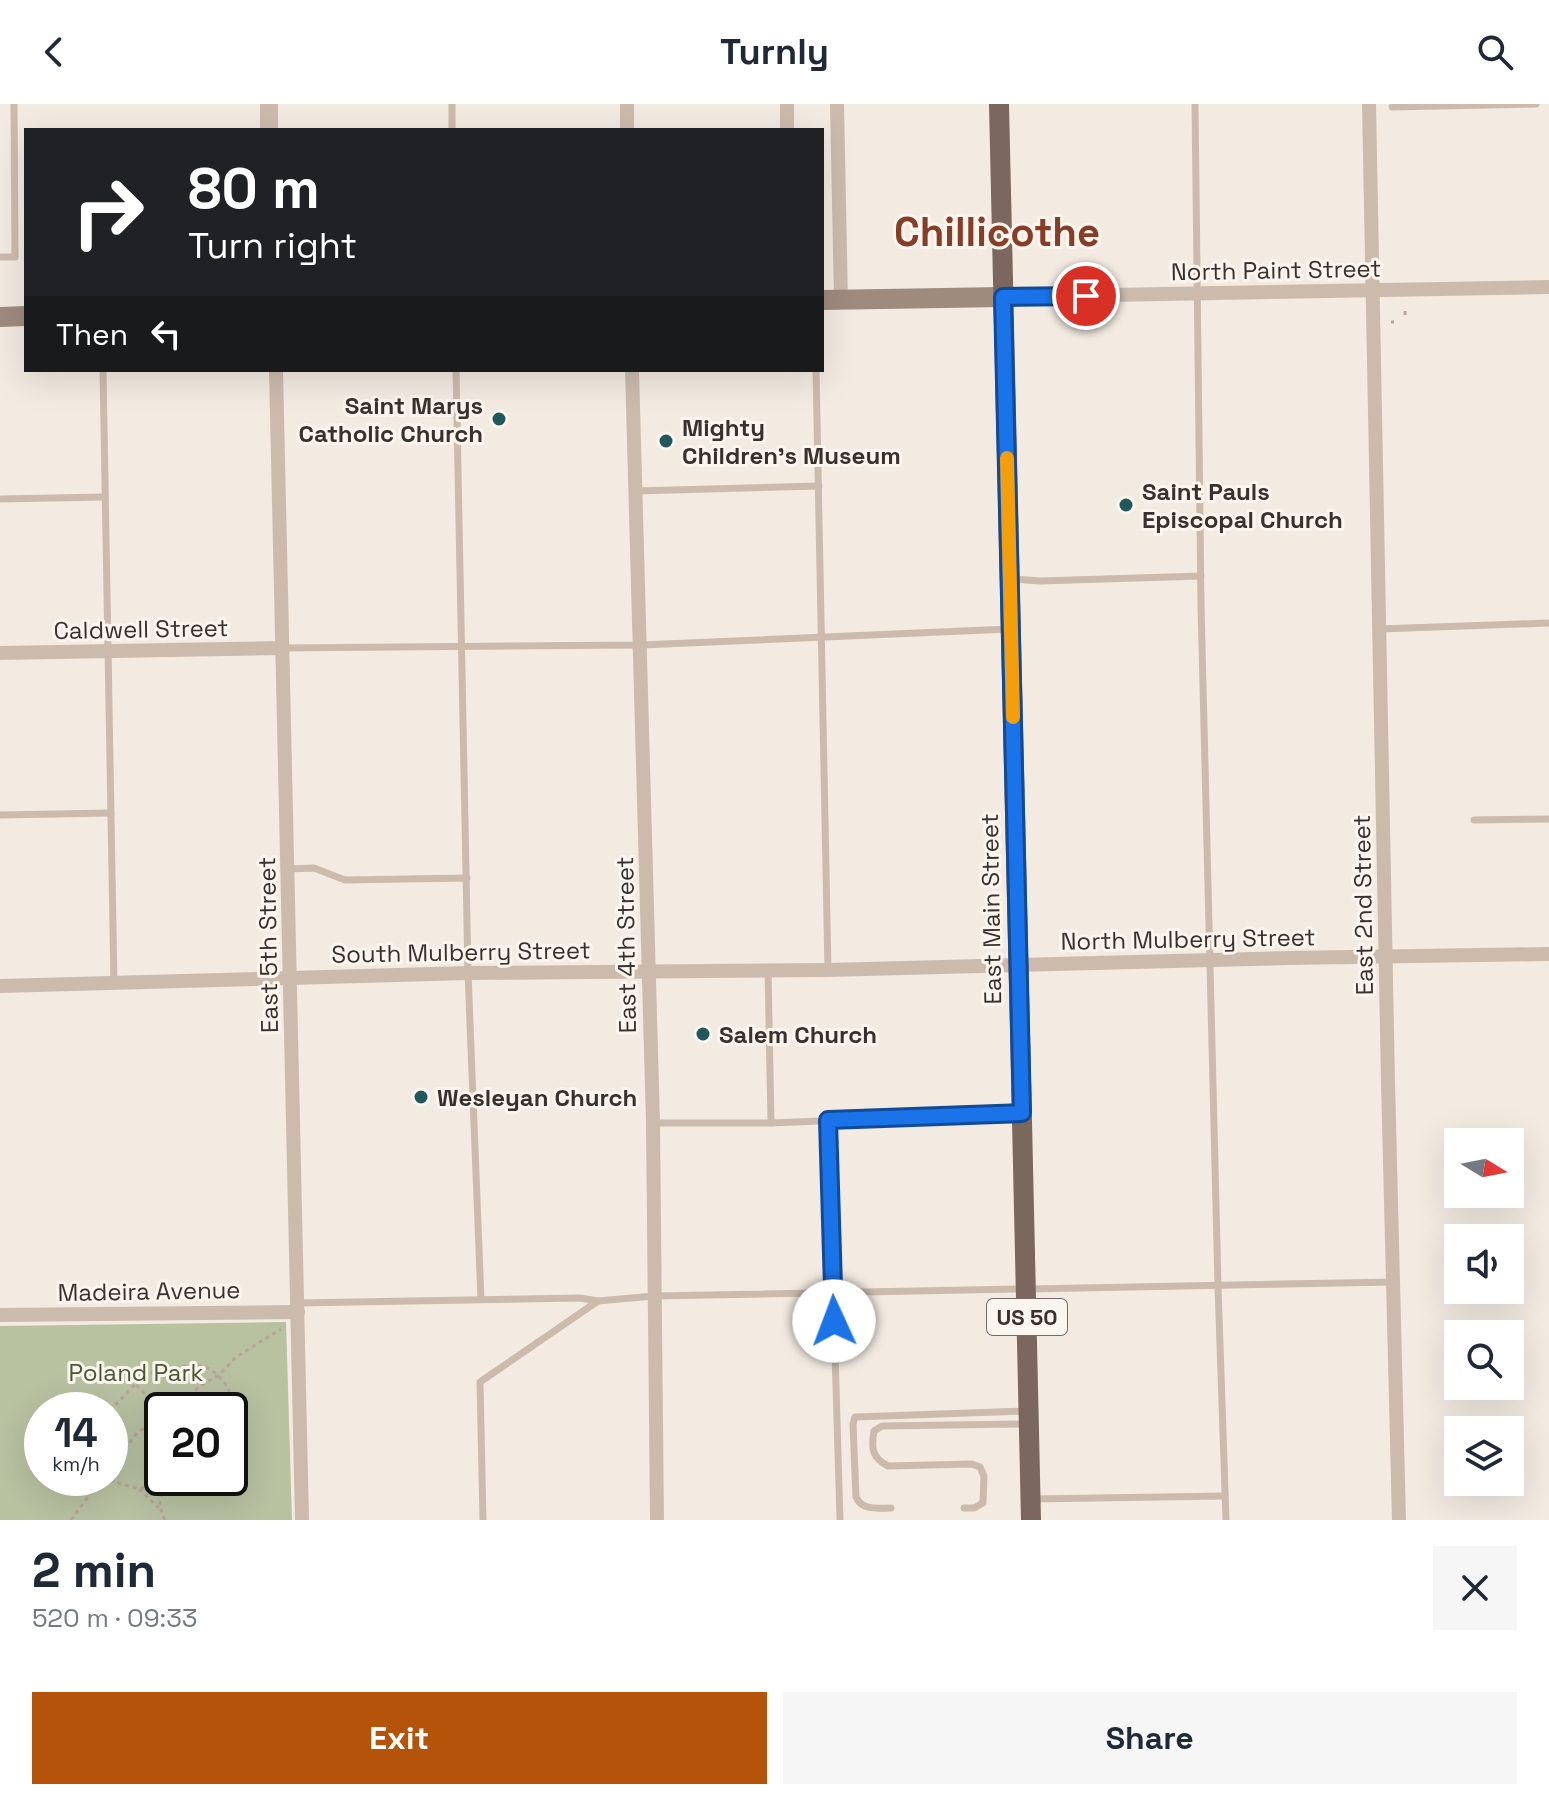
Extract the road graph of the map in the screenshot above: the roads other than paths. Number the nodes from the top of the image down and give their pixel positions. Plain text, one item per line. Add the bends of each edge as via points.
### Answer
1 (14, 104) edge
2 (269, 104) edge
3 (452, 104) edge
4 (627, 104) edge
5 (787, 104) edge
6 (837, 104) edge
7 (999, 104) edge
8 (1195, 104) edge
9 (1369, 104) edge
10 (1536, 104) edge
11 (1392, 107) dead end
12 (269, 128) edge
13 (452, 128) edge
14 (627, 128) edge
15 (787, 128) edge
16 (0, 257) edge
17 (1549, 287) edge
18 (1374, 290) junction
19 (1197, 294) junction
20 (1003, 297) junction
21 (831, 300) edge
22 (0, 308) edge
23 (24, 316) edge
24 (0, 317) edge
25 (103, 372) edge
26 (276, 372) edge
27 (456, 372) edge
28 (632, 372) edge
29 (816, 372) edge
30 (819, 486) junction
31 (636, 491) junction
32 (105, 497) junction
33 (0, 499) edge
34 (1201, 576) junction
35 (1010, 579) junction
36 (1549, 623) edge
37 (1011, 629) junction
38 (1379, 629) junction
39 (821, 637) junction
40 (641, 645) junction
41 (461, 647) junction
42 (283, 648) junction
43 (108, 651) junction
44 (0, 653) edge
45 (111, 813) junction
46 (0, 815) edge
47 (1549, 819) edge
48 (1474, 820) dead end
49 (288, 869) junction
50 (467, 878) junction
51 (1549, 954) edge
52 (1387, 957) junction
53 (1210, 960) junction
54 (1019, 964) junction
55 (768, 970) junction
56 (828, 970) junction
57 (649, 971) junction
58 (468, 973) junction
59 (291, 978) junction
60 (114, 984) junction
61 (0, 986) edge
62 (1022, 1113) junction
63 (828, 1120) junction
64 (653, 1123) junction
65 (771, 1123) junction
66 (1394, 1282) junction
67 (1218, 1286) junction
68 (1026, 1290) junction
69 (833, 1293) junction
70 (654, 1296) junction
71 (481, 1299) junction
72 (598, 1301) junction
73 (298, 1307) junction
74 (0, 1315) edge
75 (1029, 1417) junction
76 (1225, 1496) junction
77 (1031, 1499) junction
78 (891, 1508) dead end
79 (964, 1508) dead end
80 (302, 1520) edge
81 (483, 1520) edge
82 (657, 1520) edge
83 (840, 1520) edge
84 (1031, 1520) edge
85 (1226, 1520) edge
86 (1399, 1520) edge

1 - 16 lane via 15,257
2 - 12 street
3 - 13 lane
4 - 14 street
5 - 15 street
6 - 21 street
7 - 20 main road, US 50
8 - 19 lane
9 - 18 street, East 2nd Street
10 - 11 lane
17 - 18 street, North Paint Street
18 - 19 street, North Paint Street
18 - 38 street, East 2nd Street
19 - 20 street, North Paint Street
19 - 34 lane
20 - 21 main road
20 - 35 main road, East Main Street / US 50
22 - 24 lane
23 - 24 main road
25 - 32 lane
26 - 42 street, East 5th Street
27 - 41 lane
28 - 31 street, East 4th Street
29 - 30 lane
30 - 31 lane
30 - 39 lane
31 - 40 street, East 4th Street
32 - 33 lane
32 - 43 lane
34 - 35 lane
34 - 53 lane
35 - 37 main road, East Main Street / US 50
36 - 38 lane
37 - 39 lane
37 - 54 main road, East Main Street / US 50
38 - 52 street, East 2nd Street
39 - 40 lane
39 - 56 lane
40 - 41 lane
40 - 57 street, East 4th Street
41 - 42 lane
41 - 50 lane
42 - 43 street, Caldwell Street
42 - 49 street, East 5th Street
43 - 44 street, Caldwell Street
43 - 45 lane
45 - 46 lane
45 - 60 lane
47 - 48 lane
49 - 50 lane via 314,868 345,880
49 - 59 street, East 5th Street
50 - 58 lane
51 - 52 street, North Mulberry Street
52 - 53 street, North Mulberry Street
52 - 66 street, East 2nd Street
53 - 54 street, North Mulberry Street
53 - 67 lane
54 - 56 street, South Mulberry Street
54 - 62 main road, East Main Street / US 50
55 - 56 street, South Mulberry Street
55 - 57 street, South Mulberry Street
55 - 65 lane
57 - 58 street, South Mulberry Street
57 - 64 street, East 4th Street
58 - 59 street, South Mulberry Street
58 - 71 lane
59 - 60 street, South Mulberry Street
59 - 73 street, East 5th Street
60 - 61 street, South Mulberry Street
62 - 63 lane
62 - 68 main road, East Main Street / US 50
63 - 65 lane
63 - 69 lane
64 - 65 lane
64 - 70 street, East 4th Street
66 - 67 lane
66 - 86 street, East 2nd Street
67 - 68 lane
67 - 76 lane
68 - 69 lane
68 - 75 main road, East Main Street / US 50
69 - 70 lane
69 - 83 lane
70 - 72 lane
70 - 82 street, East 4th Street
71 - 72 lane
71 - 73 lane
72 - 81 lane via 480,1382
73 - 74 street, Madeira Avenue
73 - 80 street, East 5th Street
75 - 77 main road, East Main Street / US 50
75 - 78 lane via 855,1417 856,1497 865,1507
75 - 79 lane via 877,1428 873,1453 888,1466 980,1467 983,1503
76 - 77 lane
76 - 85 lane
77 - 84 main road, East Main Street / US 50

